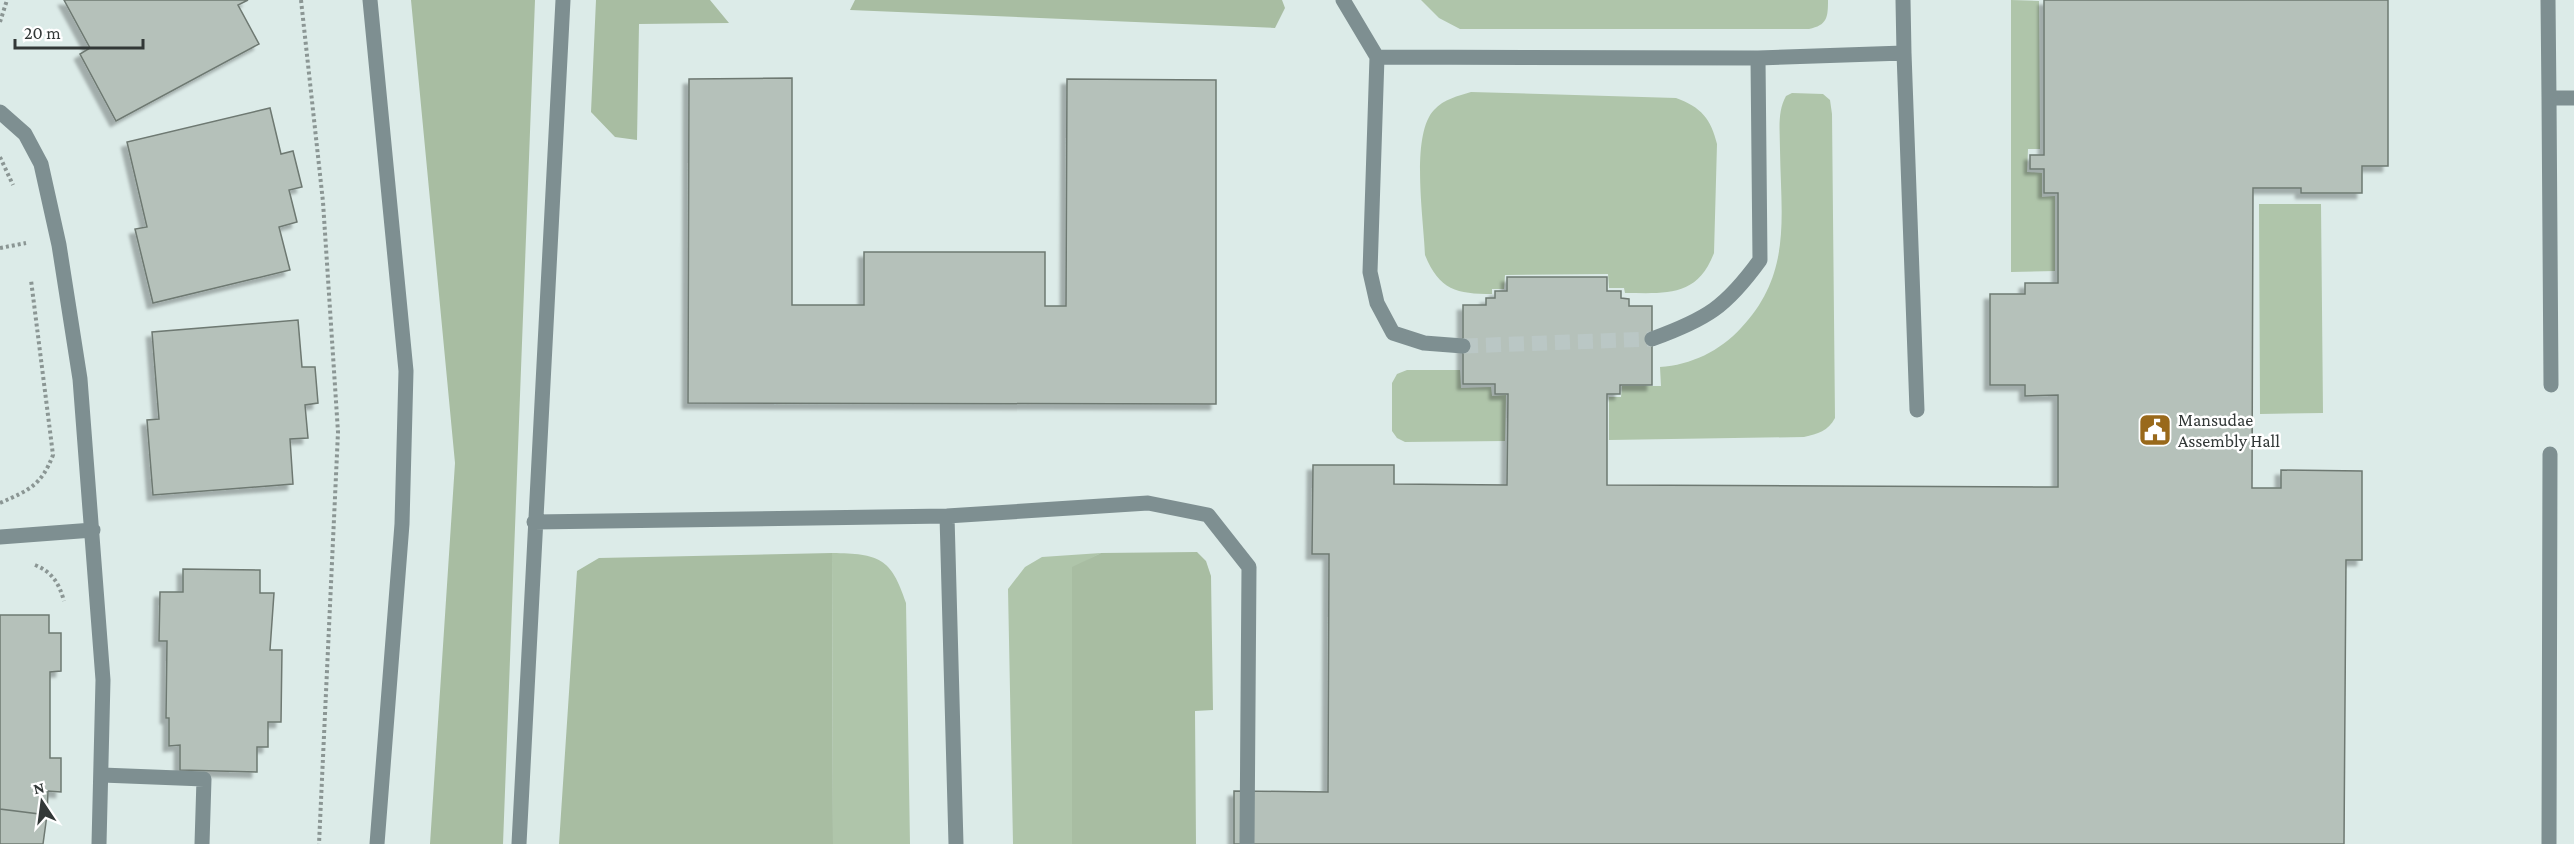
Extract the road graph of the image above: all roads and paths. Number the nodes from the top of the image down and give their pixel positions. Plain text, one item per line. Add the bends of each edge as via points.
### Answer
1 (7, 0) edge
2 (301, 0) edge
3 (370, 0) edge
4 (563, 0) edge
5 (1344, 0) edge
6 (1903, 0) edge
7 (2548, 0) edge
8 (0, 22) edge
9 (1904, 53) junction
10 (1377, 57) junction
11 (1758, 58) junction
12 (2549, 98) junction
13 (2574, 98) edge
14 (0, 112) edge
15 (0, 157) edge
16 (16, 192) dead end
17 (24, 232) dead end
18 (26, 243) junction
19 (0, 248) edge
20 (28, 254) dead end
21 (31, 278) dead end
22 (1652, 339) tunnel mouth
23 (1463, 346) tunnel mouth
24 (2551, 385) dead end
25 (1917, 410) dead end
26 (2550, 454) dead end
27 (0, 503) edge
28 (947, 516) junction
29 (534, 522) junction
30 (93, 530) junction
31 (0, 537) edge
32 (27, 563) dead end
33 (65, 603) dead end
34 (102, 775) junction
35 (99, 844) edge
36 (202, 844) edge
37 (320, 844) edge
38 (377, 844) edge
39 (519, 844) edge
40 (956, 844) edge
41 (1247, 844) edge
42 (2549, 844) edge

1 - 8 path
2 - 37 path via 323,202 338,432
3 - 38 street via 406,371 402,524
4 - 29 street
5 - 10 street
6 - 9 street
7 - 12 street
9 - 11 street
9 - 25 street
10 - 11 street
10 - 23 street via 1370,272 1377,303 1393,333 1424,343
11 - 22 street via 1760,260 1718,309
12 - 13 street
12 - 24 street
14 - 30 street via 25,134 41,164 50,197 80,379
15 - 16 path
17 - 18 path
18 - 19 path
18 - 20 path
21 - 27 path via 53,455 45,475 25,492
26 - 42 street
28 - 29 street
28 - 40 street
28 - 41 street via 1148,503 1208,515 1249,567
29 - 39 street
30 - 31 street
30 - 34 street via 103,680
32 - 33 path via 47,570 60,585
34 - 35 street
34 - 36 street via 204,779

